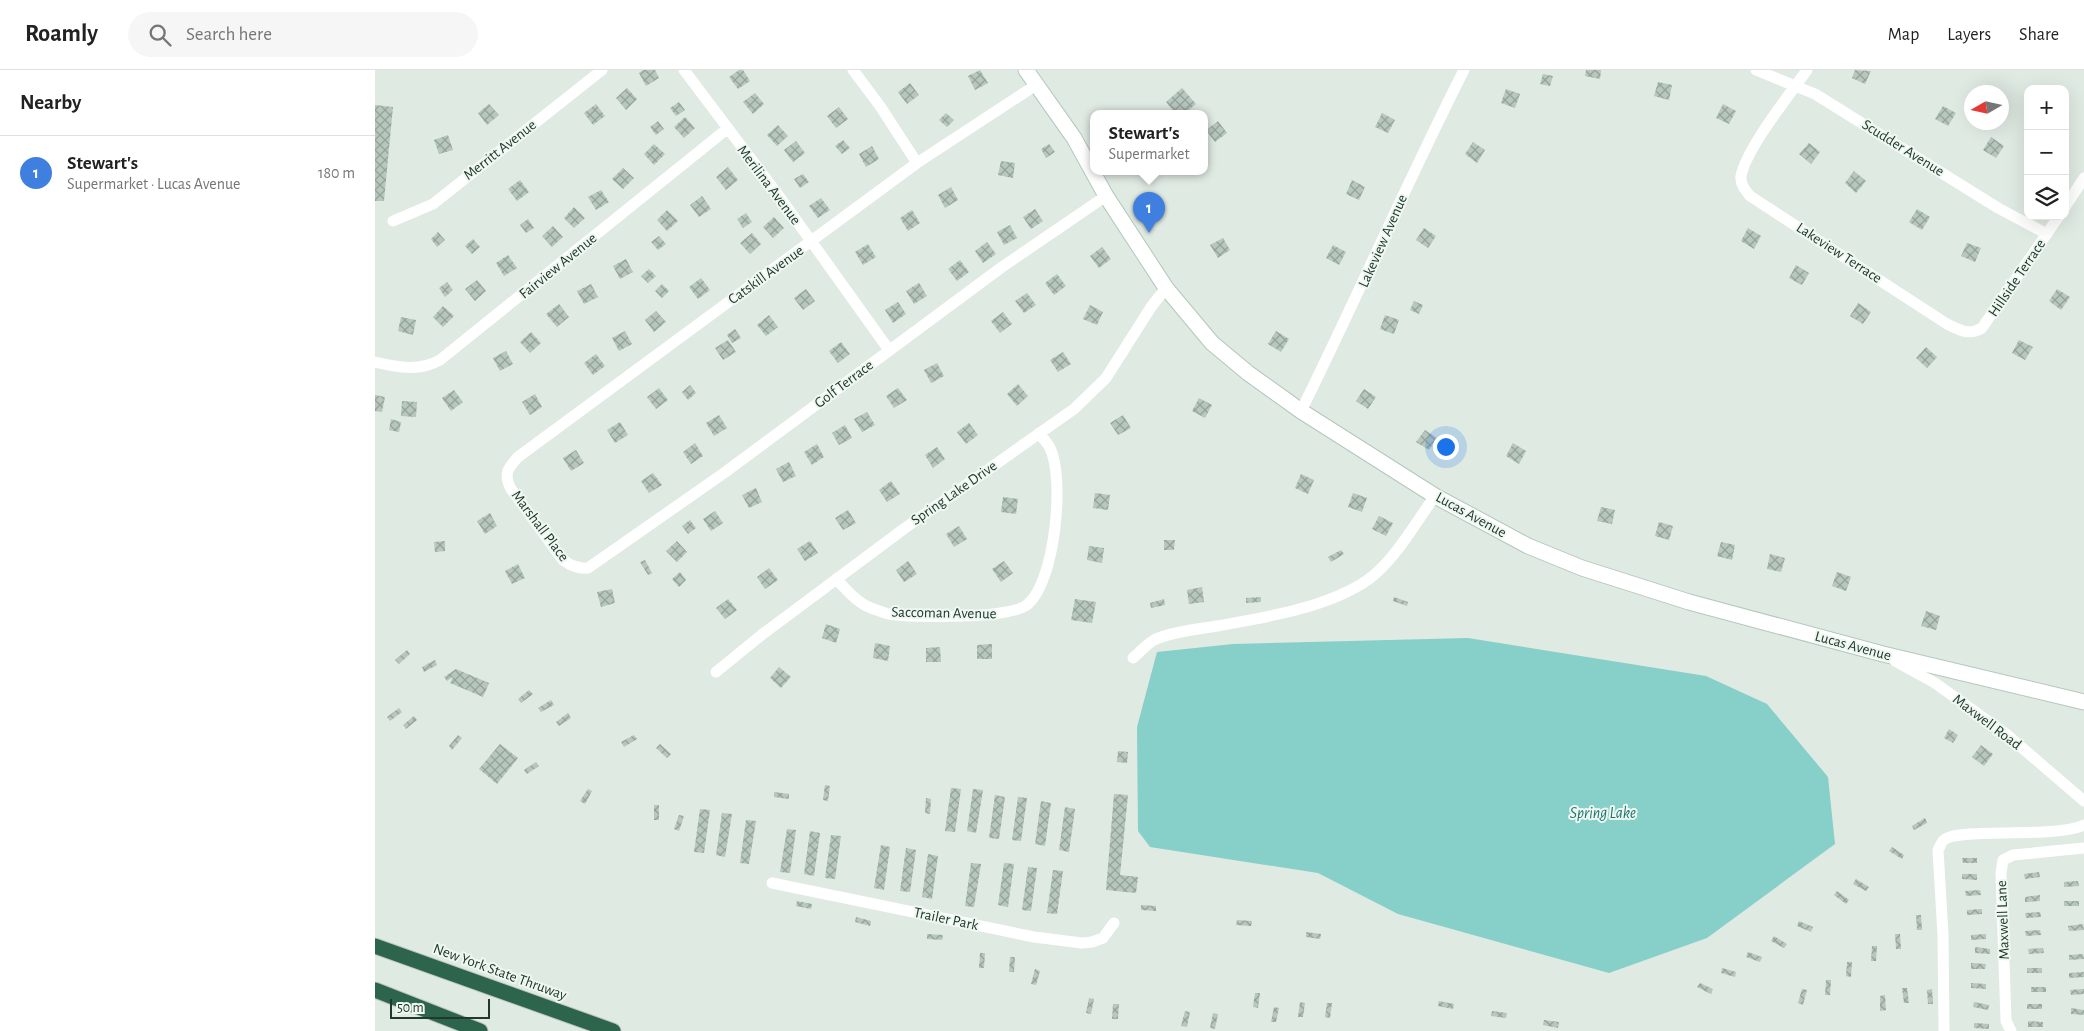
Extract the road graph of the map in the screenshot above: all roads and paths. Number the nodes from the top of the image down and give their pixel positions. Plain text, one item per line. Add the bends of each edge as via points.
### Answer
1 (602, 70) edge
2 (684, 70) edge
3 (853, 70) edge
4 (1026, 70) edge
5 (1464, 70) edge
6 (1756, 70) edge
7 (1807, 70) edge
8 (1036, 84) junction
9 (1796, 85) junction
10 (727, 129) junction
11 (917, 163) junction
12 (1090, 167) edge
13 (1094, 175) edge
14 (2084, 178) edge
15 (1106, 196) junction
16 (2069, 201) edge
17 (2056, 220) edge
18 (393, 221) dead end
19 (2047, 234) junction
20 (811, 242) junction
21 (1166, 288) junction
22 (1970, 333) joint
23 (889, 350) junction
24 (375, 362) edge
25 (1301, 411) junction
26 (1039, 433) junction
27 (506, 476) joint
28 (1435, 496) junction
29 (581, 568) joint
30 (836, 579) junction
31 (1883, 654) junction
32 (1133, 658) dead end
33 (716, 672) dead end
34 (2084, 702) edge
35 (2084, 801) edge
36 (2084, 825) edge
37 (2084, 848) edge
38 (771, 883) dead end
39 (1114, 923) dead end
40 (375, 946) edge
41 (375, 990) edge
42 (480, 1031) edge
43 (613, 1031) edge
44 (1944, 1031) edge
45 (2011, 1031) edge

1 - 18 street, Merritt Avenue via 433,204
2 - 10 street, Merilina Avenue
3 - 11 street
4 - 8 street, Lucas Avenue
5 - 25 street, Lakeview Avenue
6 - 9 street, Scudder Avenue
7 - 9 street, Lakeview Terrace
8 - 11 street, Catskill Avenue
8 - 12 street, Lucas Avenue
9 - 19 street, Scudder Avenue via 1881,133 1997,208
9 - 22 street, Lakeview Terrace via 1750,153 1741,177 1743,188 1750,196 1947,324
10 - 20 street, Merilina Avenue
10 - 24 street, Fairview Avenue via 440,360 412,369
11 - 20 street, Catskill Avenue
13 - 15 street, Lucas Avenue
14 - 16 street
15 - 21 street, Lucas Avenue
15 - 23 street, Golf Terrace
17 - 19 street, Hillside Terrace
19 - 22 street, Hillside Terrace via 1982,328
20 - 23 street, Merilina Avenue
20 - 27 street, Catskill Avenue via 518,456
21 - 25 street, Lucas Avenue via 1212,343
21 - 26 street, Spring Lake Drive via 1106,378 1074,409
23 - 29 street, Golf Terrace via 724,473 588,568
25 - 28 street, Lucas Avenue
26 - 30 street, Spring Lake Drive
26 - 30 street, Saccoman Avenue via 1050,448 1057,491 1047,574 1028,604 1008,613 967,616 890,614 859,602
27 - 29 street, Marshall Place via 511,489 563,560
28 - 31 street, Lucas Avenue via 1528,546 1582,568 1689,602
28 - 32 street via 1390,558 1371,578 1350,591 1322,602 1154,640
30 - 33 street, Spring Lake Drive
31 - 34 street, Lucas Avenue
31 - 35 street, Maxwell Road via 1935,683 2006,734
36 - 44 street via 2046,833 1955,835 1944,840 1938,850
37 - 45 street, Maxwell Lane via 2013,855 2003,860 2001,891 2006,1021
38 - 39 street, Trailer Park via 1082,943 1103,938
40 - 43 highway, New York State Thruway
41 - 42 highway

